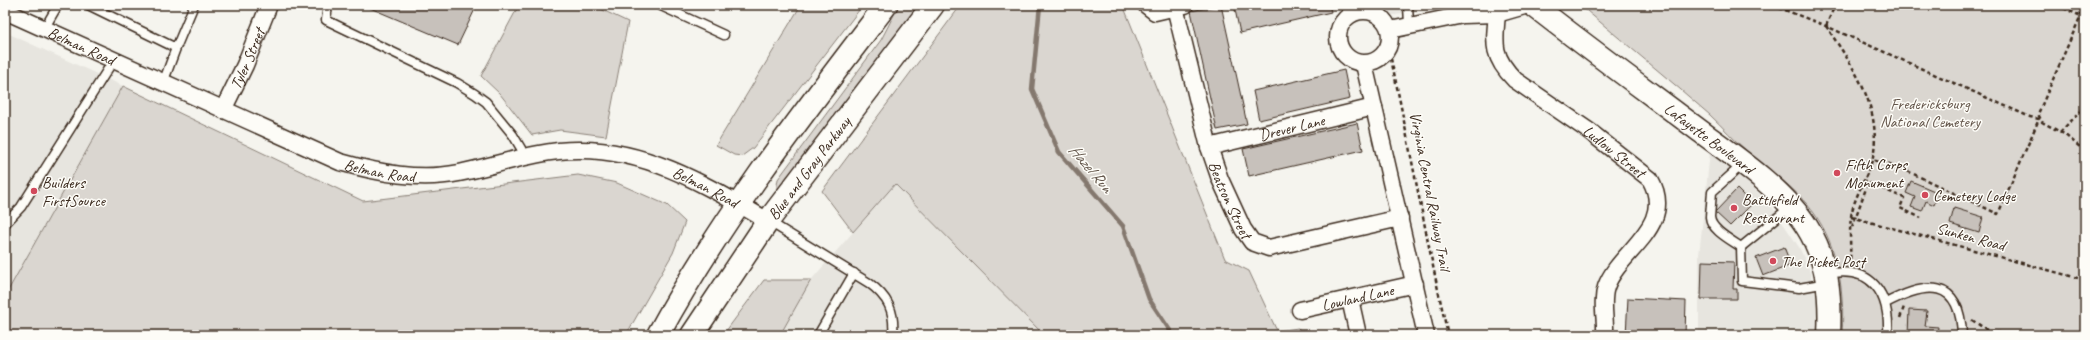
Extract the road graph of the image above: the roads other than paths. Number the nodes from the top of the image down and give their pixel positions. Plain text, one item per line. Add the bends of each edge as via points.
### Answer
1 (58, 5) edge
2 (88, 5) edge
3 (194, 5) edge
4 (269, 5) edge
5 (328, 5) edge
6 (659, 5) edge
7 (886, 5) edge
8 (933, 5) edge
9 (1146, 5) edge
10 (1408, 5) edge
11 (1528, 5) edge
12 (1533, 5) edge
13 (1180, 6) edge
14 (1355, 9) edge
15 (5, 11) edge
16 (1497, 14) junction
17 (1409, 25) junction
18 (44, 29) junction
19 (1390, 30) junction
20 (724, 35) dead end
21 (176, 48) junction
22 (113, 61) junction
23 (1364, 64) junction
24 (163, 83) junction
25 (1374, 107) junction
26 (223, 110) junction
27 (1209, 146) junction
28 (526, 157) junction
29 (1744, 164) junction
30 (738, 204) junction
31 (1791, 206) junction
32 (1400, 218) junction
33 (768, 222) junction
34 (5, 224) edge
35 (1741, 247) junction
36 (854, 274) junction
37 (1827, 279) junction
38 (1415, 284) junction
39 (1350, 299) junction
40 (1886, 303) junction
41 (1300, 310) dead end
42 (658, 335) edge
43 (692, 335) edge
44 (818, 335) edge
45 (893, 335) edge
46 (1358, 335) edge
47 (1426, 335) edge
48 (1605, 335) edge
49 (1829, 335) edge
50 (1888, 335) edge
51 (1962, 335) edge

1 - 18 lane
2 - 21 lane
3 - 21 lane
4 - 26 street, Tyler Street via 245,65
5 - 28 lane via 326,20 458,83 486,102 513,135
6 - 20 lane
7 - 30 main road
8 - 33 main road, Blue and Gray Parkway
9 - 13 street via 1155,12
10 - 17 lane
11 - 16 street
12 - 29 main road, Lafayette Boulevard
13 - 27 street, Beatson Street
14 - 19 street via 1376,14
14 - 23 street via 1340,26 1338,43 1348,58
15 - 18 street, Belman Road
16 - 17 street via 1463,15
16 - 48 street, Ludlow Street via 1494,46 1508,74 1589,131 1650,179 1655,188 1656,210 1648,228 1637,246 1611,275 1606,288
17 - 19 street
18 - 22 street, Belman Road
19 - 23 street via 1389,47 1381,57
21 - 24 lane
22 - 24 street, Belman Road
22 - 34 lane via 21,207
23 - 25 street
24 - 26 street, Belman Road
25 - 27 street, Drever Lane
25 - 32 street
26 - 28 street, Belman Road via 340,162 376,172 437,176
27 - 32 street, Beatson Street via 1230,200 1252,242 1269,248
28 - 30 street, Belman Road via 579,150 640,158 717,191
29 - 31 main road, Lafayette Boulevard
29 - 35 lane via 1712,192 1710,217 1717,229
30 - 33 street, Belman Road
30 - 42 main road
31 - 35 lane
31 - 37 main road, Lafayette Boulevard via 1818,248
32 - 38 street
33 - 36 lane
33 - 43 main road, Blue and Gray Parkway
35 - 37 lane via 1742,281 1799,288
36 - 44 lane
36 - 45 lane via 882,293 891,311
37 - 40 lane via 1843,271 1861,275 1878,289
37 - 49 main road, Lafayette Boulevard via 1830,294
38 - 39 street, Lowland Lane
38 - 47 street
39 - 41 street, Lowland Lane
39 - 46 street
40 - 50 lane via 1889,318
40 - 51 lane via 1911,290 1929,287 1938,289 1948,295 1954,303

